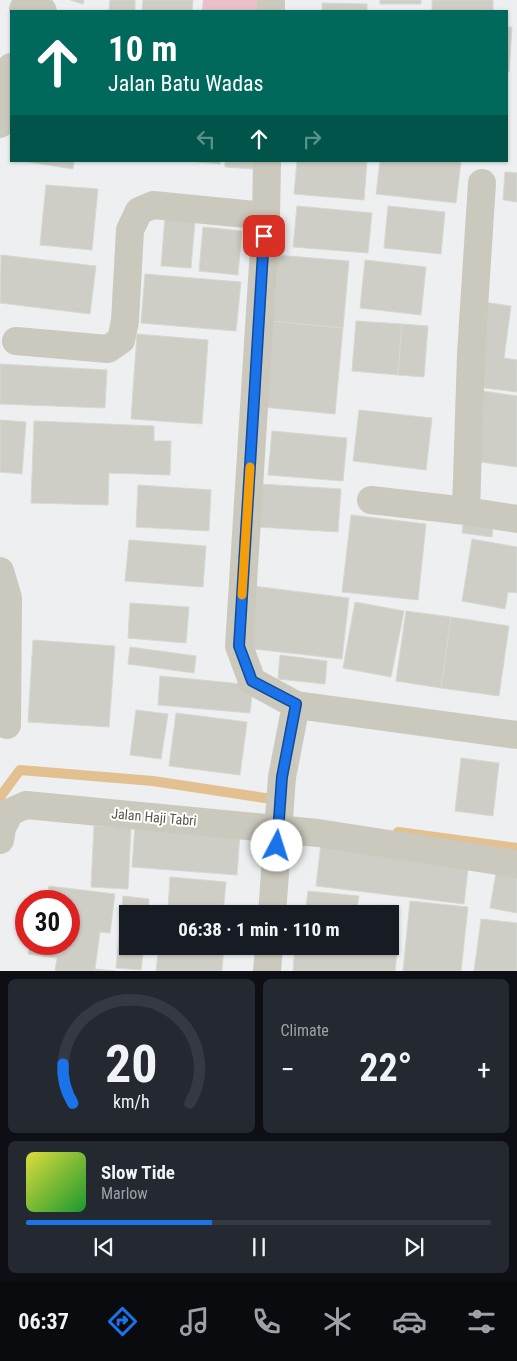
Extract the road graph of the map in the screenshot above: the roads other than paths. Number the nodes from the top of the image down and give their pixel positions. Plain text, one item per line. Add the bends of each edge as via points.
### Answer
1 (10, 72) edge
2 (0, 124) edge
3 (267, 162) edge
4 (482, 183) dead end
5 (266, 216) junction
6 (16, 341) dead end
7 (371, 500) dead end
8 (466, 511) junction
9 (517, 520) edge
10 (0, 571) edge
11 (296, 704) junction
12 (7, 725) dead end
13 (517, 735) edge
14 (279, 824) junction
15 (0, 840) edge
16 (517, 864) edge
17 (273, 905) edge
18 (268, 955) edge
19 (267, 971) edge

1 - 2 street
3 - 5 street
4 - 8 street
5 - 6 street via 153,205 139,211 130,230 121,340 108,349
5 - 11 street via 239,646 252,681
7 - 8 street
8 - 9 street
10 - 12 street via 8,598
11 - 13 street
11 - 14 street via 282,777
14 - 15 street, Jalan Haji Tabri via 26,806 10,812
14 - 16 street, Jalan Haji Tabri
14 - 17 street
18 - 19 street

